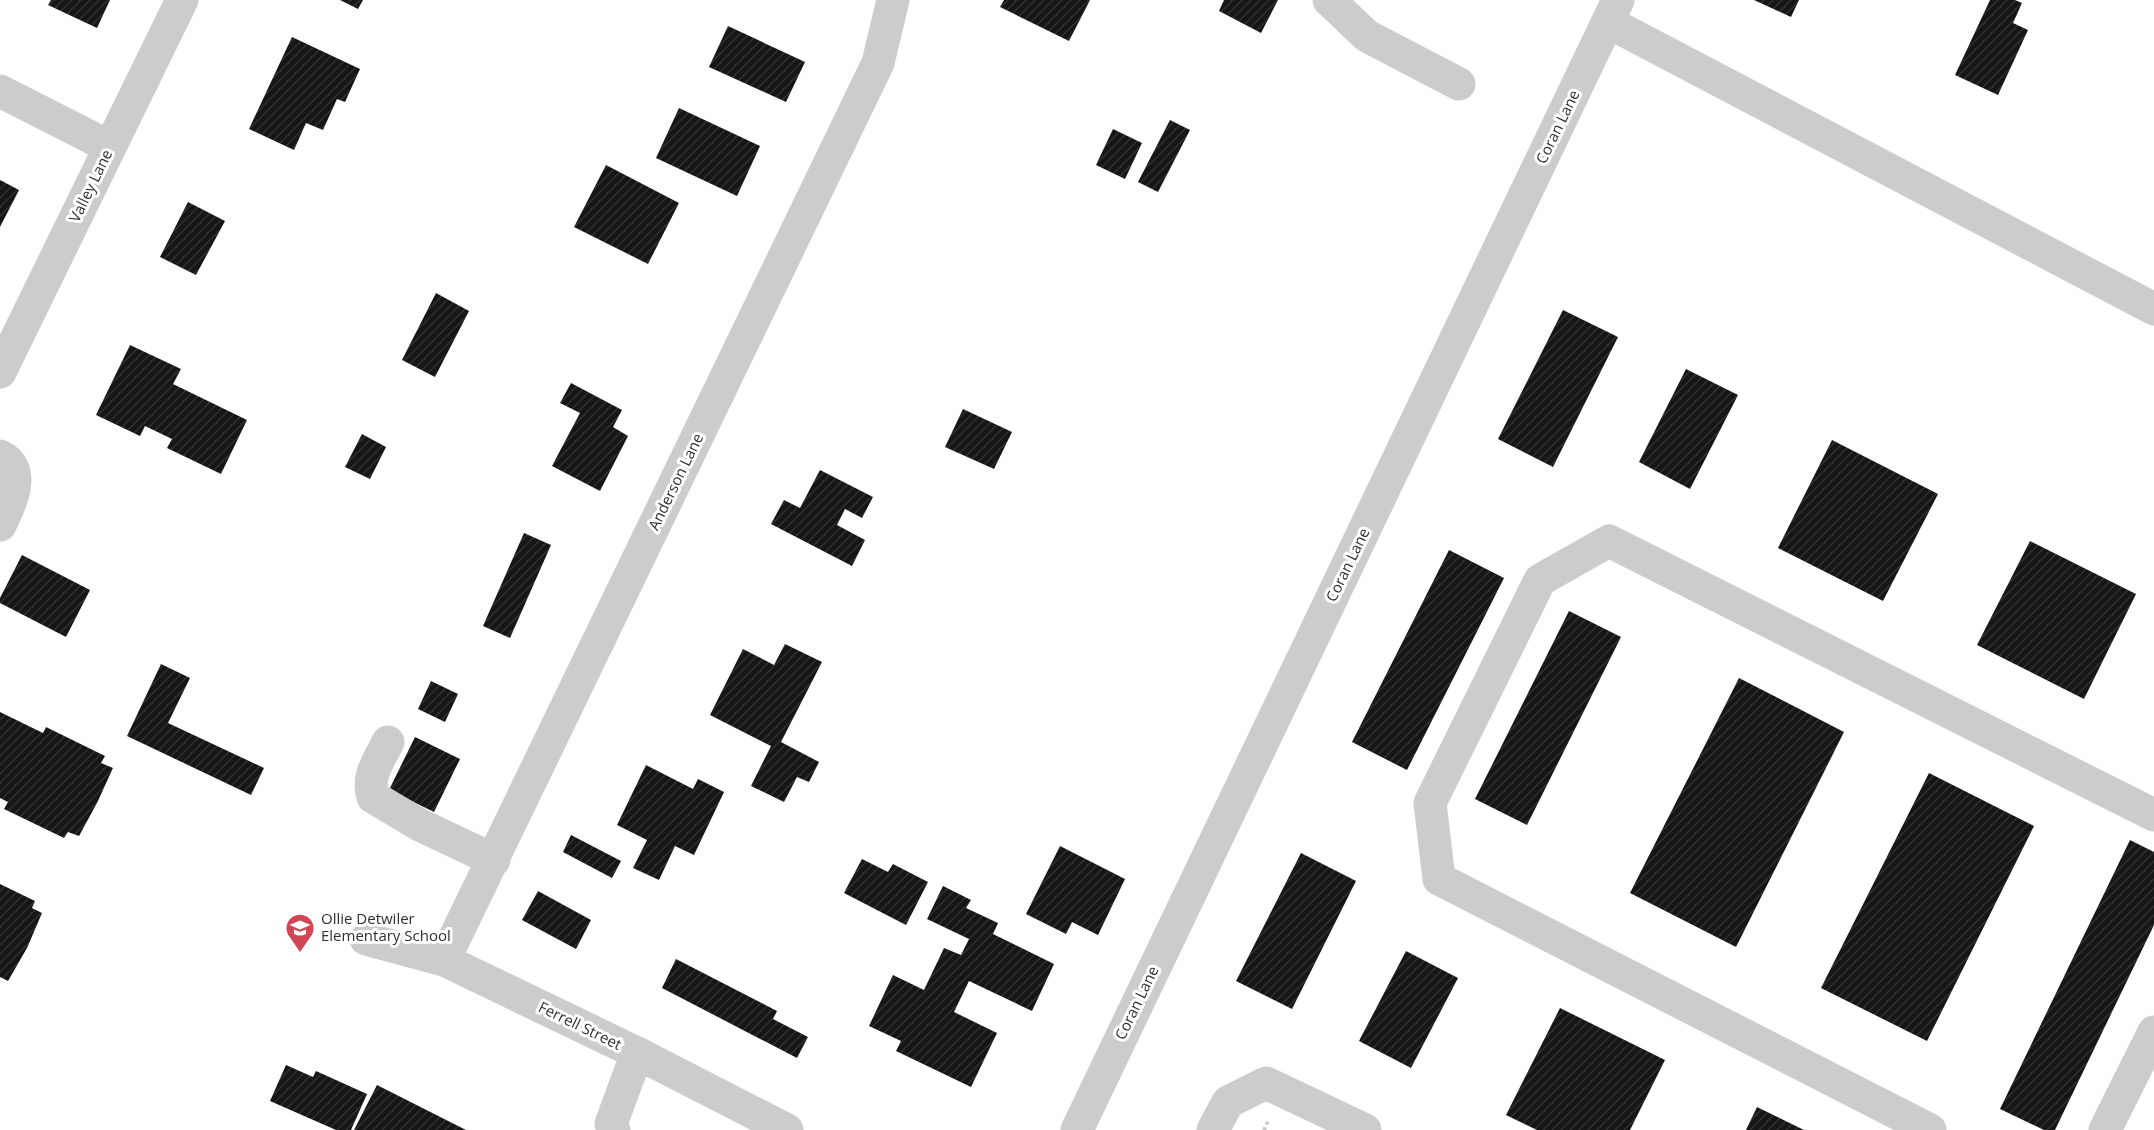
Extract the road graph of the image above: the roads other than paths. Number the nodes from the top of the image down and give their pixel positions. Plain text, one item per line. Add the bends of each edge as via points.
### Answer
1 (182, 0) edge
2 (893, 0) edge
3 (1329, 0) edge
4 (1613, 11) edge
5 (1459, 84) dead end
6 (0, 91) edge
7 (110, 147) junction
8 (2154, 309) edge
9 (11, 322) edge
10 (0, 372) edge
11 (0, 456) edge
12 (0, 525) edge
13 (388, 742) dead end
14 (2154, 815) edge
15 (494, 860) junction
16 (366, 939) dead end
17 (444, 960) junction
18 (2154, 1032) edge
19 (637, 1053) junction
20 (614, 1130) edge
21 (787, 1130) edge
22 (1077, 1130) edge
23 (1213, 1130) edge
24 (1365, 1130) edge
25 (1930, 1130) edge
26 (2105, 1130) edge

1 - 7 street, Valley Lane
2 - 15 street, Anderson Lane via 878,63
3 - 5 street via 1367,36
4 - 8 street
4 - 22 street, Coran Lane
6 - 7 street
7 - 9 street, Valley Lane
9 - 10 street, Valley Lane
11 - 12 street via 15,469 15,486
13 - 15 street via 370,776 373,797 420,825
14 - 25 street via 1609,541 1540,580 1430,803 1439,879
15 - 17 street, Anderson Lane
16 - 17 street, Ferrell Street
17 - 19 street, Ferrell Street
18 - 26 street
19 - 20 street via 611,1124
19 - 21 street, Ferrell Street
23 - 24 street via 1228,1102 1266,1083

